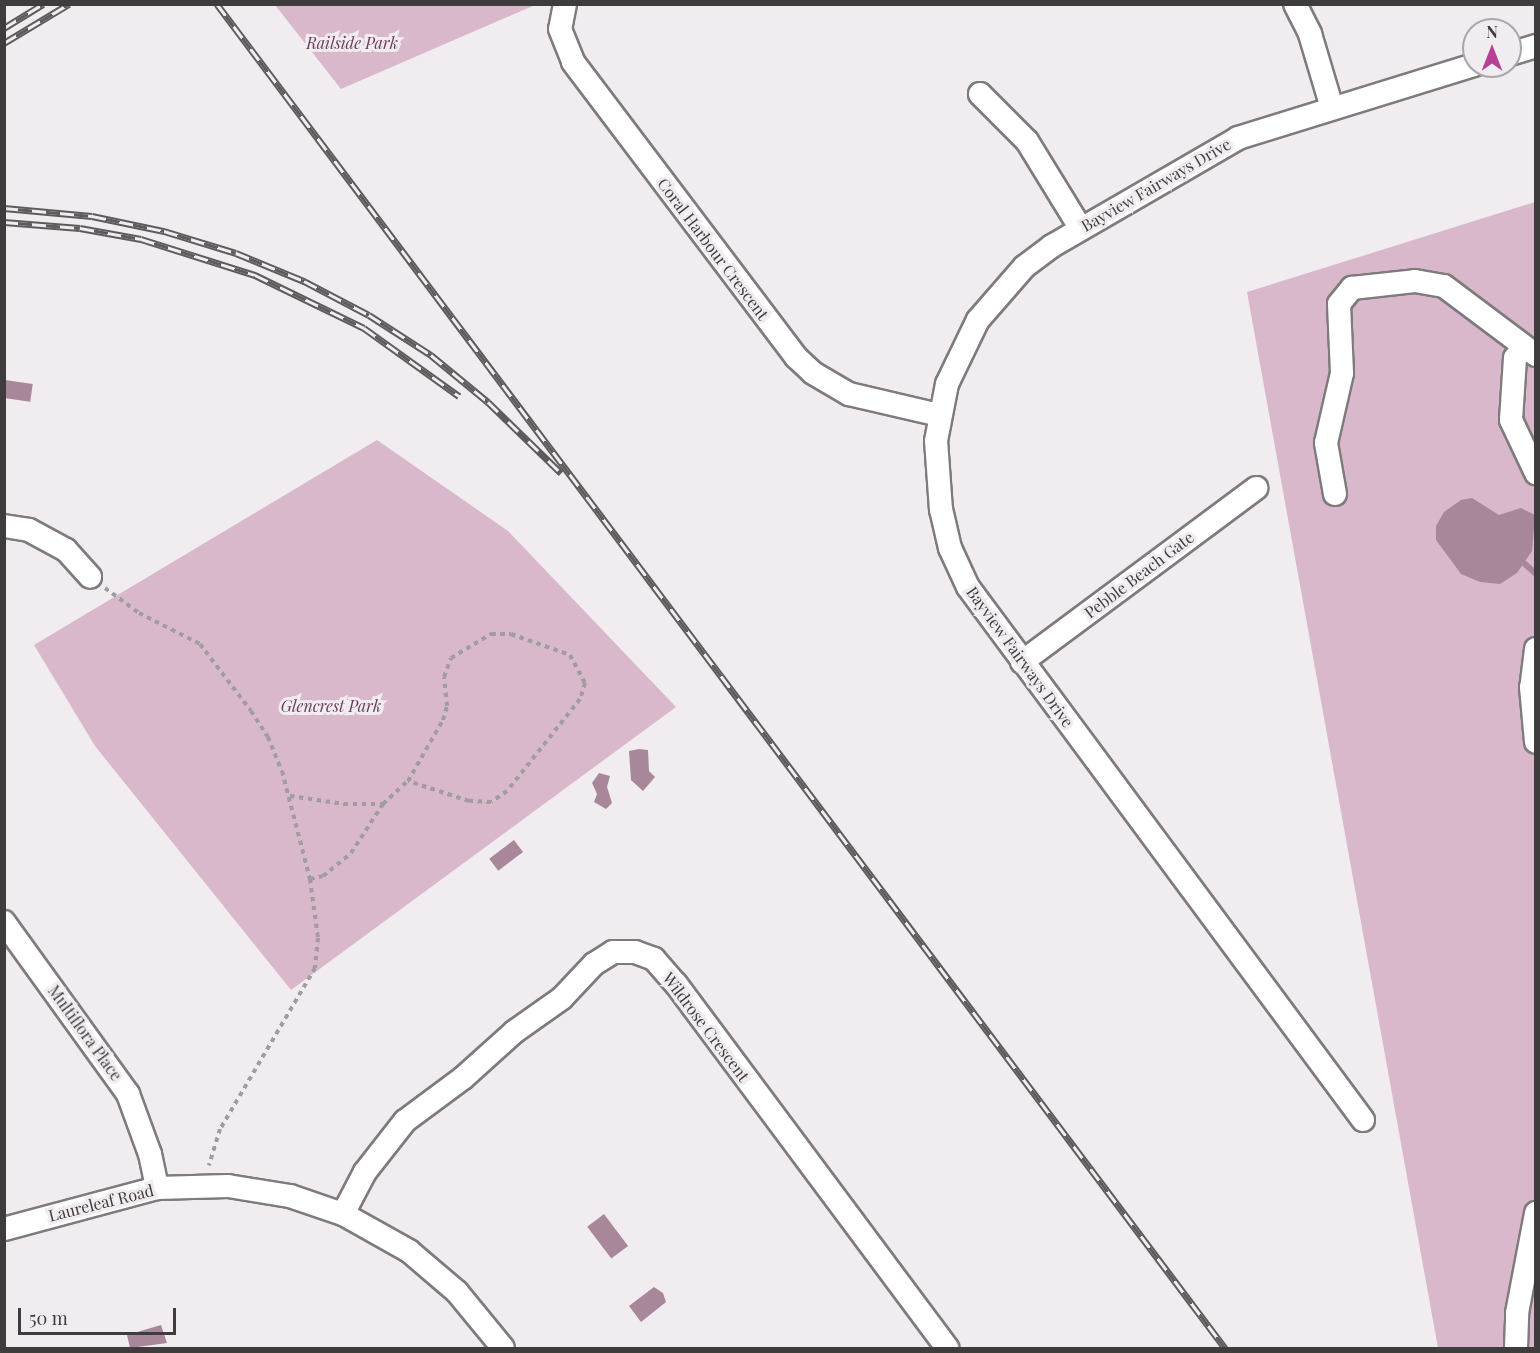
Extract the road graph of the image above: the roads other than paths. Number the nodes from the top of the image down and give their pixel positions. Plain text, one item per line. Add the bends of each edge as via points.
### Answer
1 (565, 4) edge
2 (1295, 4) edge
3 (1462, 69) edge
4 (980, 94) dead end
5 (1332, 108) junction
6 (1081, 229) junction
7 (1530, 351) edge
8 (939, 415) junction
9 (1536, 473) edge
10 (1256, 488) dead end
11 (1335, 494) dead end
12 (4, 526) edge
13 (90, 577) road end
14 (1536, 649) edge
15 (1022, 662) junction
16 (1536, 742) edge
17 (4, 922) edge
18 (1363, 1120) dead end
19 (157, 1188) junction
20 (1536, 1213) edge
21 (343, 1214) junction
22 (4, 1229) edge
23 (503, 1348) edge
24 (947, 1348) edge
25 (1516, 1348) edge

1 - 8 street, Coral Harbour Crescent via 560,29 567,53 795,357 813,373 849,394
2 - 5 street via 1310,34
3 - 5 street, Bayview Fairways Drive
4 - 6 street via 1027,141
5 - 6 street, Bayview Fairways Drive via 1238,138
6 - 8 street, Bayview Fairways Drive via 1024,267 978,320 960,352
7 - 9 street via 1515,358 1511,420
7 - 11 street via 1444,286 1415,281 1352,288 1339,304 1342,373 1326,443
8 - 15 street, Bayview Fairways Drive via 938,492 951,548 974,597
10 - 15 street, Pebble Beach Gate
12 - 13 street via 28,530 66,550
14 - 16 street via 1531,687
15 - 18 street, Bayview Fairways Drive
17 - 19 street, Multiflora Place via 128,1094 150,1154
19 - 21 street, Laureleaf Road via 204,1185 290,1196
19 - 22 street, Laureleaf Road
20 - 25 street via 1517,1313
21 - 23 street, Laureleaf Road via 410,1251 438,1273
21 - 24 street, Wildrose Crescent via 375,1156 405,1121 562,998 594,964 613,952 636,952 654,959 676,984

